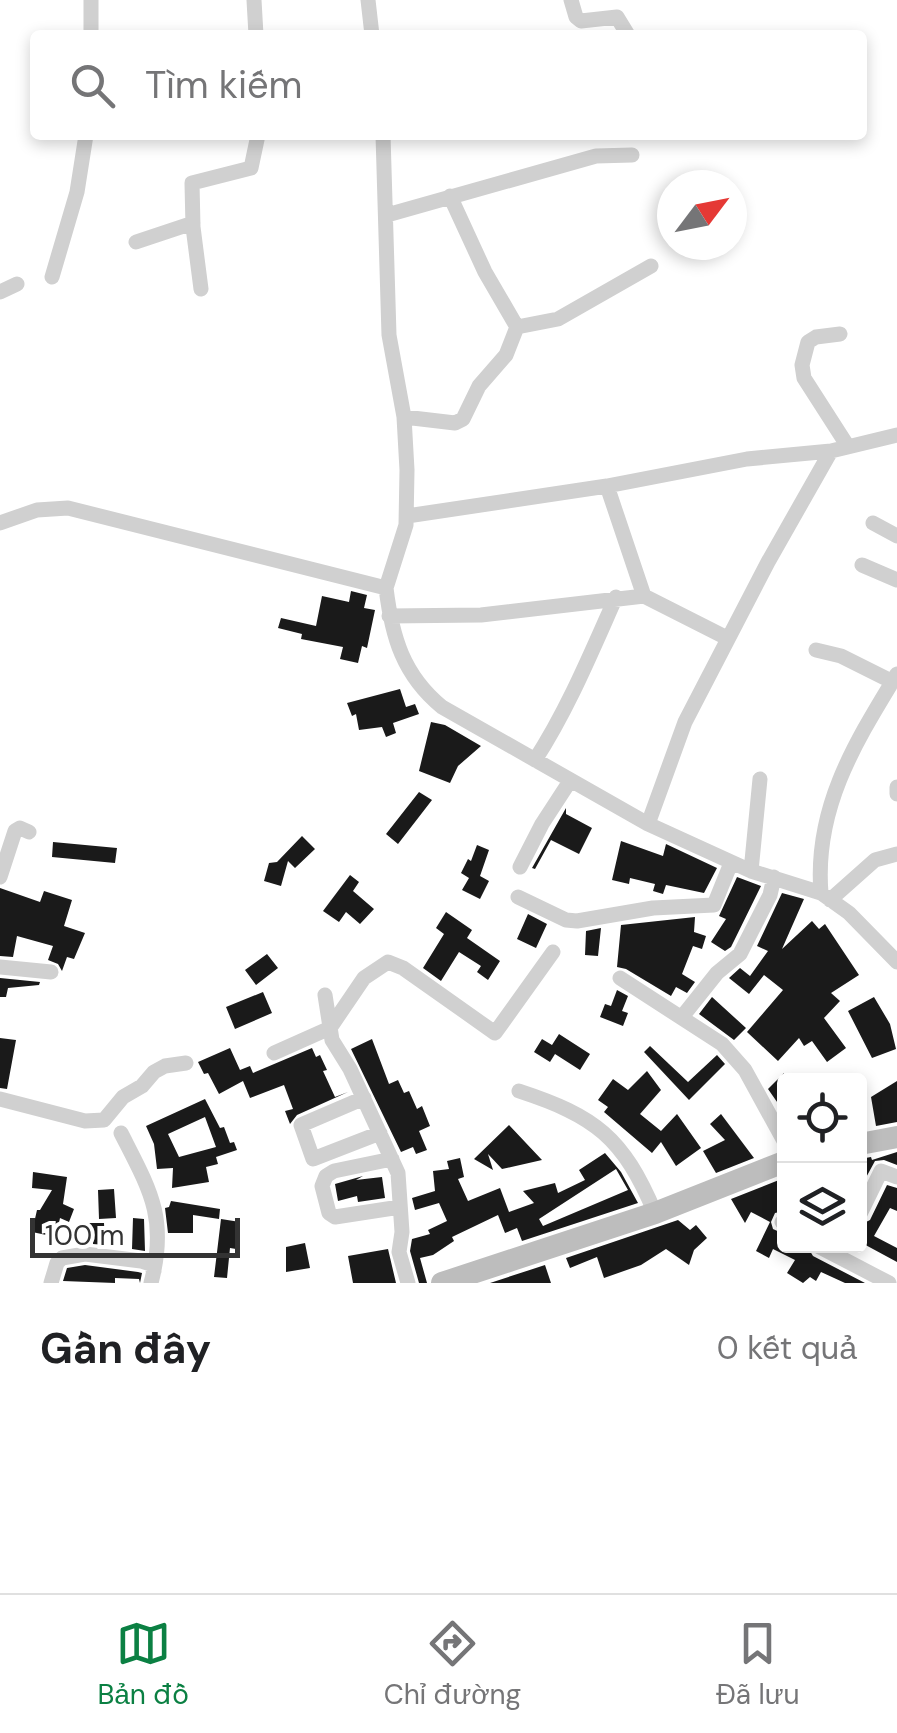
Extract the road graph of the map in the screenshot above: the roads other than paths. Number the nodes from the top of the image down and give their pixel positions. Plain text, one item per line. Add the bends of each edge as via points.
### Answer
1 (90, 0) edge
2 (254, 0) edge
3 (368, 0) edge
4 (571, 0) edge
5 (91, 30) edge
6 (256, 30) edge
7 (371, 30) edge
8 (625, 30) edge
9 (85, 140) edge
10 (257, 140) edge
11 (383, 140) edge
12 (632, 155) dead end
13 (450, 196) junction
14 (388, 215) junction
15 (192, 223) junction
16 (136, 242) dead end
17 (651, 266) dead end
18 (52, 277) dead end
19 (17, 284) dead end
20 (201, 288) dead end
21 (0, 292) edge
22 (517, 327) junction
23 (840, 334) dead end
24 (404, 416) junction
25 (897, 435) edge
26 (839, 448) junction
27 (607, 486) junction
28 (407, 516) junction
29 (0, 522) edge
30 (873, 524) dead end
31 (897, 536) edge
32 (862, 564) dead end
33 (897, 580) edge
34 (386, 588) junction
35 (644, 596) junction
36 (616, 597) junction
37 (389, 616) junction
38 (727, 638) junction
39 (816, 650) dead end
40 (895, 678) edge
41 (535, 760) junction
42 (760, 780) dead end
43 (570, 781) junction
44 (648, 824) junction
45 (29, 832) dead end
46 (897, 854) edge
47 (731, 863) junction
48 (520, 866) dead end
49 (751, 871) junction
50 (0, 877) edge
51 (774, 877) junction
52 (825, 896) junction
53 (518, 897) dead end
54 (552, 952) dead end
55 (897, 962) edge
56 (0, 967) edge
57 (51, 972) dead end
58 (620, 978) dead end
59 (326, 995) dead end
60 (682, 1017) junction
61 (330, 1028) junction
62 (274, 1054) dead end
63 (186, 1064) dead end
64 (519, 1091) dead end
65 (364, 1098) junction
66 (0, 1099) edge
67 (777, 1128) edge
68 (121, 1133) dead end
69 (380, 1133) junction
70 (897, 1136) edge
71 (867, 1142) edge
72 (392, 1158) junction
73 (781, 1163) edge
74 (897, 1176) edge
75 (867, 1199) edge
76 (400, 1208) junction
77 (655, 1212) junction
78 (831, 1253) edge
79 (152, 1277) edge
80 (50, 1283) edge
81 (408, 1283) edge
82 (442, 1283) edge
83 (889, 1283) edge

1 - 5 street
2 - 6 street
3 - 7 street
4 - 8 street via 581,21 616,17
9 - 18 street
10 - 15 street via 251,168 192,183
11 - 14 street
12 - 13 street via 596,156
13 - 14 street
13 - 22 street
14 - 24 street via 390,335
15 - 16 street
15 - 20 street
17 - 22 street via 558,320
19 - 21 street
22 - 24 street via 506,356 479,386 463,419 456,424
23 - 26 street via 808,342 802,365
24 - 28 street
25 - 26 street
26 - 27 street
26 - 38 street
27 - 28 street
27 - 35 street
28 - 34 street
29 - 34 street via 68,508
30 - 31 street
32 - 33 street
34 - 37 street
35 - 36 street
35 - 38 street
36 - 37 street via 481,614
36 - 41 street
37 - 41 street via 408,670 424,692
38 - 44 street via 685,722
39 - 40 street
40 - 52 street via 843,766 831,803 819,869
41 - 43 street
42 - 49 street
43 - 44 street
43 - 48 street
44 - 47 street
45 - 50 street via 15,831
46 - 52 street via 875,860
47 - 49 street
47 - 53 street via 714,905 577,921
49 - 51 street
51 - 52 street
51 - 60 street via 740,954
52 - 55 street
54 - 61 street via 495,1033 388,962 364,978
56 - 57 street
58 - 60 street
59 - 61 street
60 - 67 street via 722,1044 745,1070
61 - 62 street
61 - 65 street
63 - 66 street via 154,1072 104,1120
64 - 77 street via 604,1130 638,1173
65 - 69 street
65 - 69 street via 300,1125 314,1159
68 - 79 street via 158,1218
69 - 72 street
70 - 71 street
72 - 76 street
72 - 76 street via 334,1171 322,1186 335,1217
73 - 77 street
74 - 75 street via 880,1171
76 - 81 street via 399,1252
77 - 82 street
78 - 83 street
79 - 80 street via 150,1264 141,1261 72,1255 57,1264

